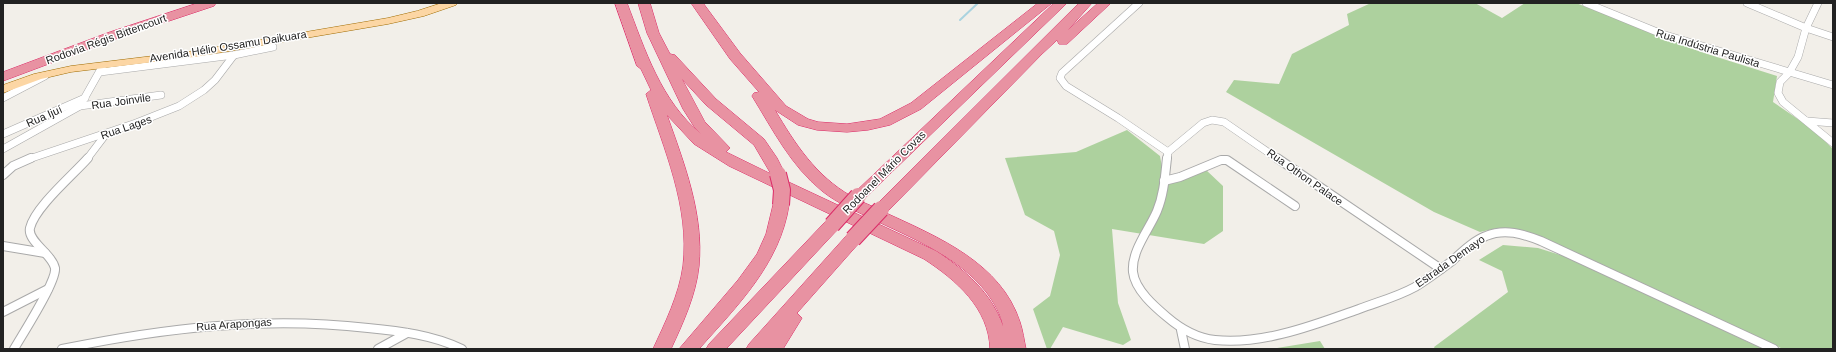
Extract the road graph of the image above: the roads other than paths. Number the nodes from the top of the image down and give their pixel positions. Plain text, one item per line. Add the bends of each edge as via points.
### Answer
1 (196, 3) edge
2 (210, 3) edge
3 (452, 3) edge
4 (621, 3) edge
5 (644, 3) edge
6 (697, 3) edge
7 (1046, 3) edge
8 (1061, 3) edge
9 (1086, 3) edge
10 (1105, 3) edge
11 (1139, 3) edge
12 (1586, 3) edge
13 (1747, 3) edge
14 (1818, 3) edge
15 (1806, 28) junction
16 (1833, 37) edge
17 (659, 45) junction
18 (273, 47) dead end
19 (234, 55) junction
20 (735, 56) junction
21 (193, 57) junction
22 (642, 57) junction
23 (102, 68) junction
24 (1789, 72) junction
25 (52, 73) junction
26 (3, 79) edge
27 (1833, 86) edge
28 (161, 95) dead end
29 (3, 98) edge
30 (85, 98) junction
31 (80, 106) junction
32 (1807, 121) junction
33 (1833, 123) edge
34 (3, 134) edge
35 (106, 134) junction
36 (1833, 143) edge
37 (943, 146) junction
38 (3, 149) edge
39 (1168, 152) junction
40 (3, 175) edge
41 (773, 176) junction
42 (1164, 181) junction
43 (1295, 206) dead end
44 (3, 246) edge
45 (45, 253) junction
46 (831, 265) junction
47 (1442, 269) junction
48 (48, 289) junction
49 (3, 312) edge
50 (1181, 330) junction
51 (407, 333) junction
52 (14, 349) edge
53 (62, 349) edge
54 (378, 349) edge
55 (462, 349) edge
56 (662, 349) edge
57 (688, 349) edge
58 (715, 349) edge
59 (755, 349) edge
60 (774, 349) edge
61 (999, 349) edge
62 (1017, 349) edge
63 (1184, 349) edge
64 (1774, 349) edge

1 - 26 highway, Rodovia Régis Bittencourt via 120,28
2 - 26 highway, Rodovia Régis Bittencourt via 114,35
3 - 21 main road, Avenida Hélio Ossamu Daikuara via 399,19
4 - 22 highway
5 - 17 highway
6 - 20 highway
7 - 20 highway via 916,106 885,122 868,126 830,128 803,122 791,116 769,98
8 - 58 highway, Rodoanel Mário Covas, bridge via 858,196
9 - 37 highway
10 - 37 highway
11 - 39 street via 1062,73 1060,78 1066,86
12 - 24 street, Rua Indústria Paulista via 1662,34
13 - 15 street
14 - 15 street
15 - 16 street
15 - 24 street via 1798,57
17 - 41 highway via 711,102 759,142 770,158
17 - 41 highway via 678,89 700,125 726,150
18 - 19 street
19 - 21 street
19 - 35 street, Rua Lages via 218,79 191,100 170,111
20 - 62 highway via 785,138 812,174 851,202 935,243 981,274 1005,304 1012,320
21 - 23 main road, Avenida Hélio Ossamu Daikuara
22 - 41 highway via 662,98 683,125 717,154 734,164
22 - 56 highway via 687,203 691,231 691,266 685,291
23 - 25 main road, Avenida Hélio Ossamu Daikuara
23 - 30 street
24 - 27 street, Rua Indústria Paulista
24 - 32 street via 1780,82 1779,98
25 - 26 main road, Avenida Hélio Ossamu Daikuara via 27,80
25 - 29 street
28 - 31 street, Rua Joinvile
30 - 31 street
30 - 34 street, Rua Ijuí
31 - 38 street
32 - 33 street
32 - 36 street
35 - 40 street, Rua Lages via 30,159
35 - 45 street via 35,215 30,234
37 - 46 highway, bridge
39 - 42 street, Estrada Demayo
39 - 47 street, Rua Othon Palace via 1203,123 1212,120 1224,122
41 - 57 highway, bridge via 782,190 777,225 771,244 719,315
41 - 61 highway via 930,255 952,269 980,298 996,330
42 - 43 street via 1227,160
42 - 50 street, Estrada Demayo via 1154,219 1136,253 1133,274 1140,287
44 - 45 street
45 - 48 street via 52,261 54,269 54,276
46 - 59 highway
46 - 60 highway
47 - 50 street, Estrada Demayo via 1397,295 1295,329 1255,338 1226,340 1203,337
47 - 64 street, Estrada Demayo via 1485,236 1501,232 1520,234 1541,241
48 - 49 street
48 - 52 street
50 - 63 street
51 - 53 street, Rua Arapongas via 315,322 248,322 155,332 100,340
51 - 54 street
51 - 55 street, Rua Arapongas via 441,340

